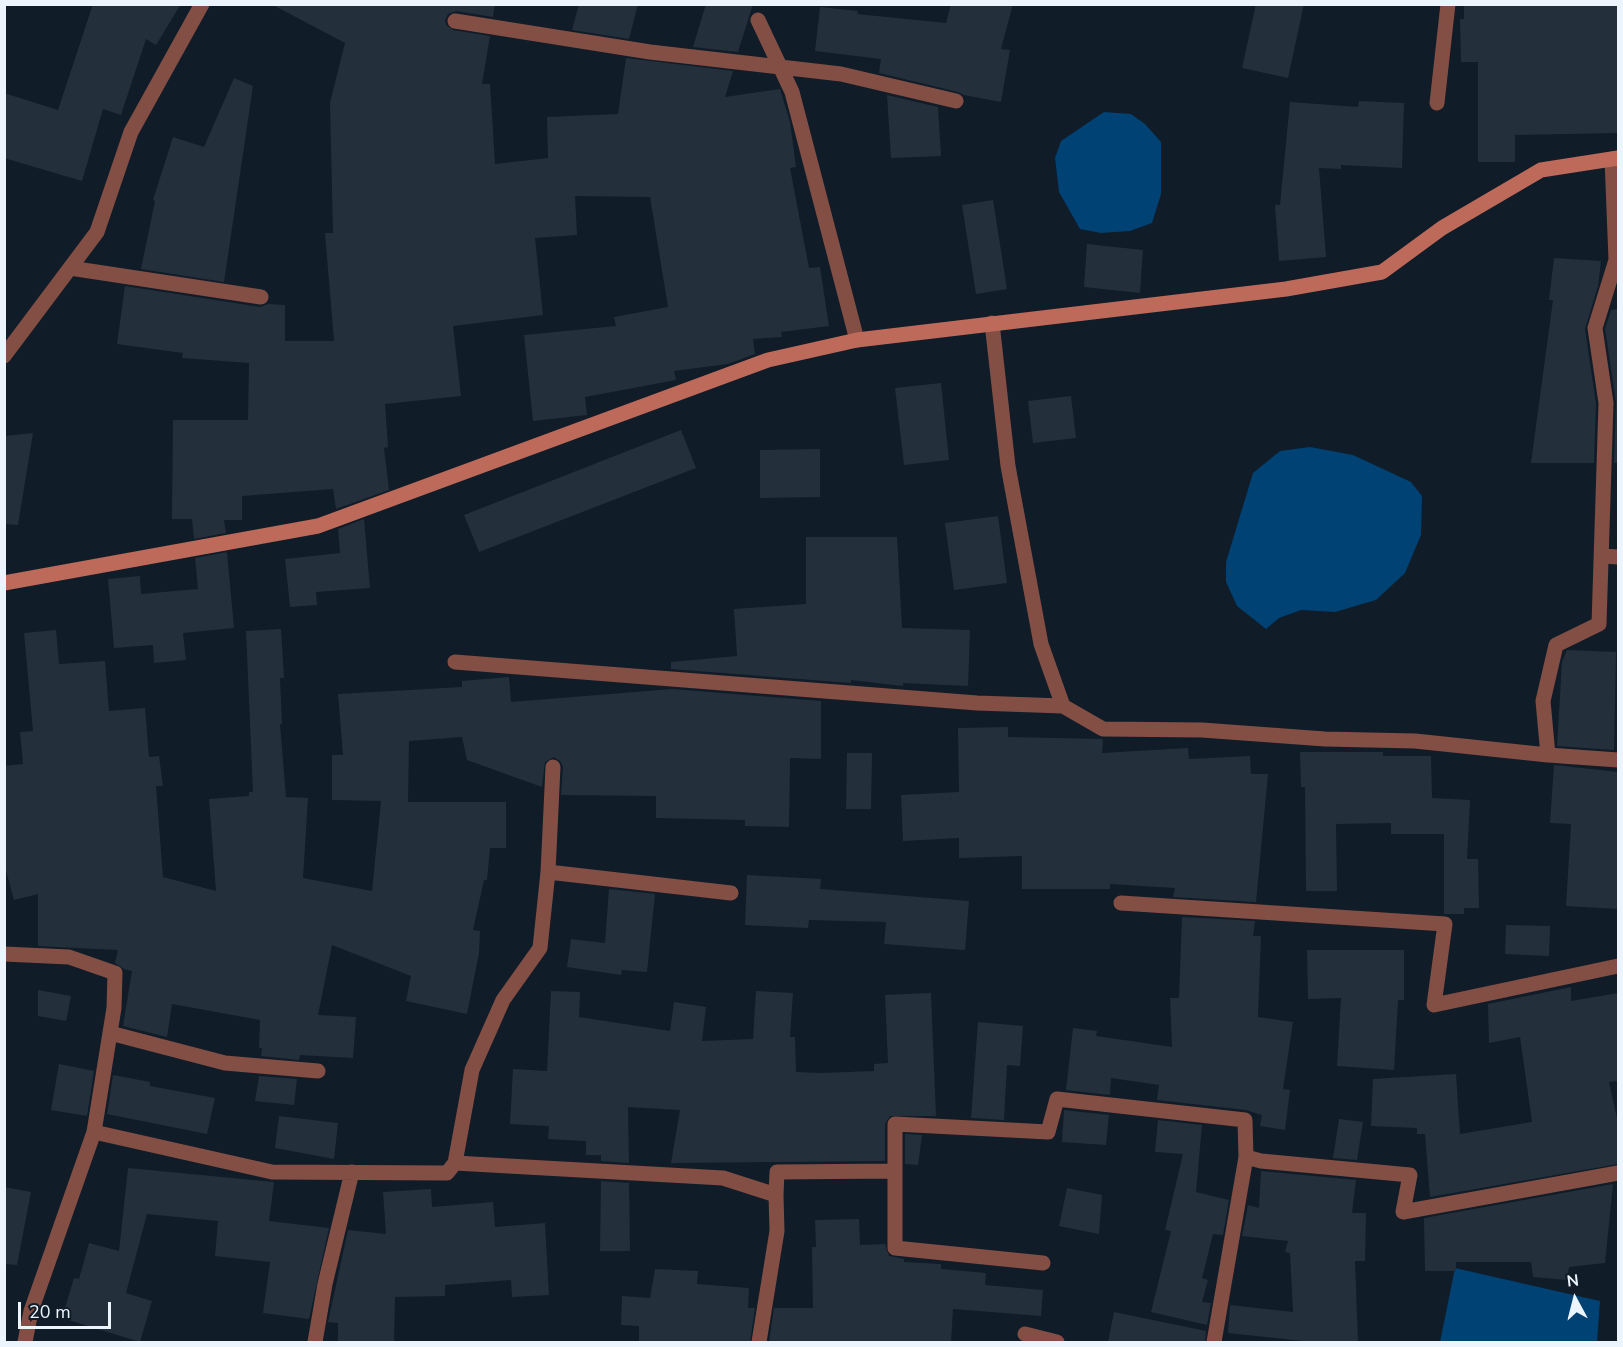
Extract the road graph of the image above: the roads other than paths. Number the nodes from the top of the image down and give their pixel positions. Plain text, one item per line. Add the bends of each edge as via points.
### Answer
1 (202, 4) edge
2 (1448, 4) edge
3 (758, 20) dead end
4 (455, 21) dead end
5 (781, 68) junction
6 (956, 101) dead end
7 (1437, 103) dead end
8 (1615, 158) edge
9 (70, 268) junction
10 (261, 297) dead end
11 (992, 323) junction
12 (857, 340) junction
13 (4, 356) edge
14 (1611, 480) edge
15 (1611, 557) edge
16 (4, 583) edge
17 (455, 662) dead end
18 (1063, 706) junction
19 (1548, 755) junction
20 (1618, 760) edge
21 (553, 767) dead end
22 (548, 872) junction
23 (731, 893) dead end
24 (1121, 903) dead end
25 (4, 954) edge
26 (1618, 966) edge
27 (110, 1033) junction
28 (318, 1071) dead end
29 (94, 1132) junction
30 (1246, 1157) junction
31 (455, 1162) junction
32 (895, 1171) junction
33 (352, 1172) junction
34 (1618, 1173) edge
35 (776, 1195) junction
36 (1043, 1263) dead end
37 (1025, 1334) dead end
38 (25, 1342) edge
39 (315, 1342) edge
40 (759, 1342) edge
41 (1057, 1342) edge
42 (1214, 1342) edge

1 - 9 street via 131,132 97,232
2 - 7 street
3 - 5 street
4 - 5 street
5 - 6 street via 841,74
5 - 12 street via 792,92
8 - 11 street via 1541,170 1442,228 1382,272 1286,289
8 - 14 street via 1616,260 1595,328 1606,403
9 - 10 street
9 - 13 street
11 - 12 street
11 - 18 street via 1008,466 1041,644
12 - 16 street via 768,360 318,526
14 - 15 street
15 - 19 street via 1599,624 1556,645 1543,701
17 - 18 street via 977,703
18 - 19 street via 1103,729 1415,741
19 - 20 street
21 - 22 street
22 - 23 street
22 - 31 street via 540,948 503,1000 472,1070
24 - 26 street via 1445,924 1434,1005
25 - 27 street via 69,957 115,974
27 - 28 street via 225,1063
27 - 29 street
29 - 33 street via 272,1172
29 - 38 street via 31,1311
30 - 32 street via 1245,1120 1057,1099 1048,1132 895,1124
30 - 34 street via 1410,1175 1403,1212
30 - 42 street
31 - 33 street via 447,1173
31 - 35 street via 723,1178
32 - 35 street via 777,1172
32 - 36 street via 895,1248
33 - 39 street
35 - 40 street via 777,1232
37 - 41 street

